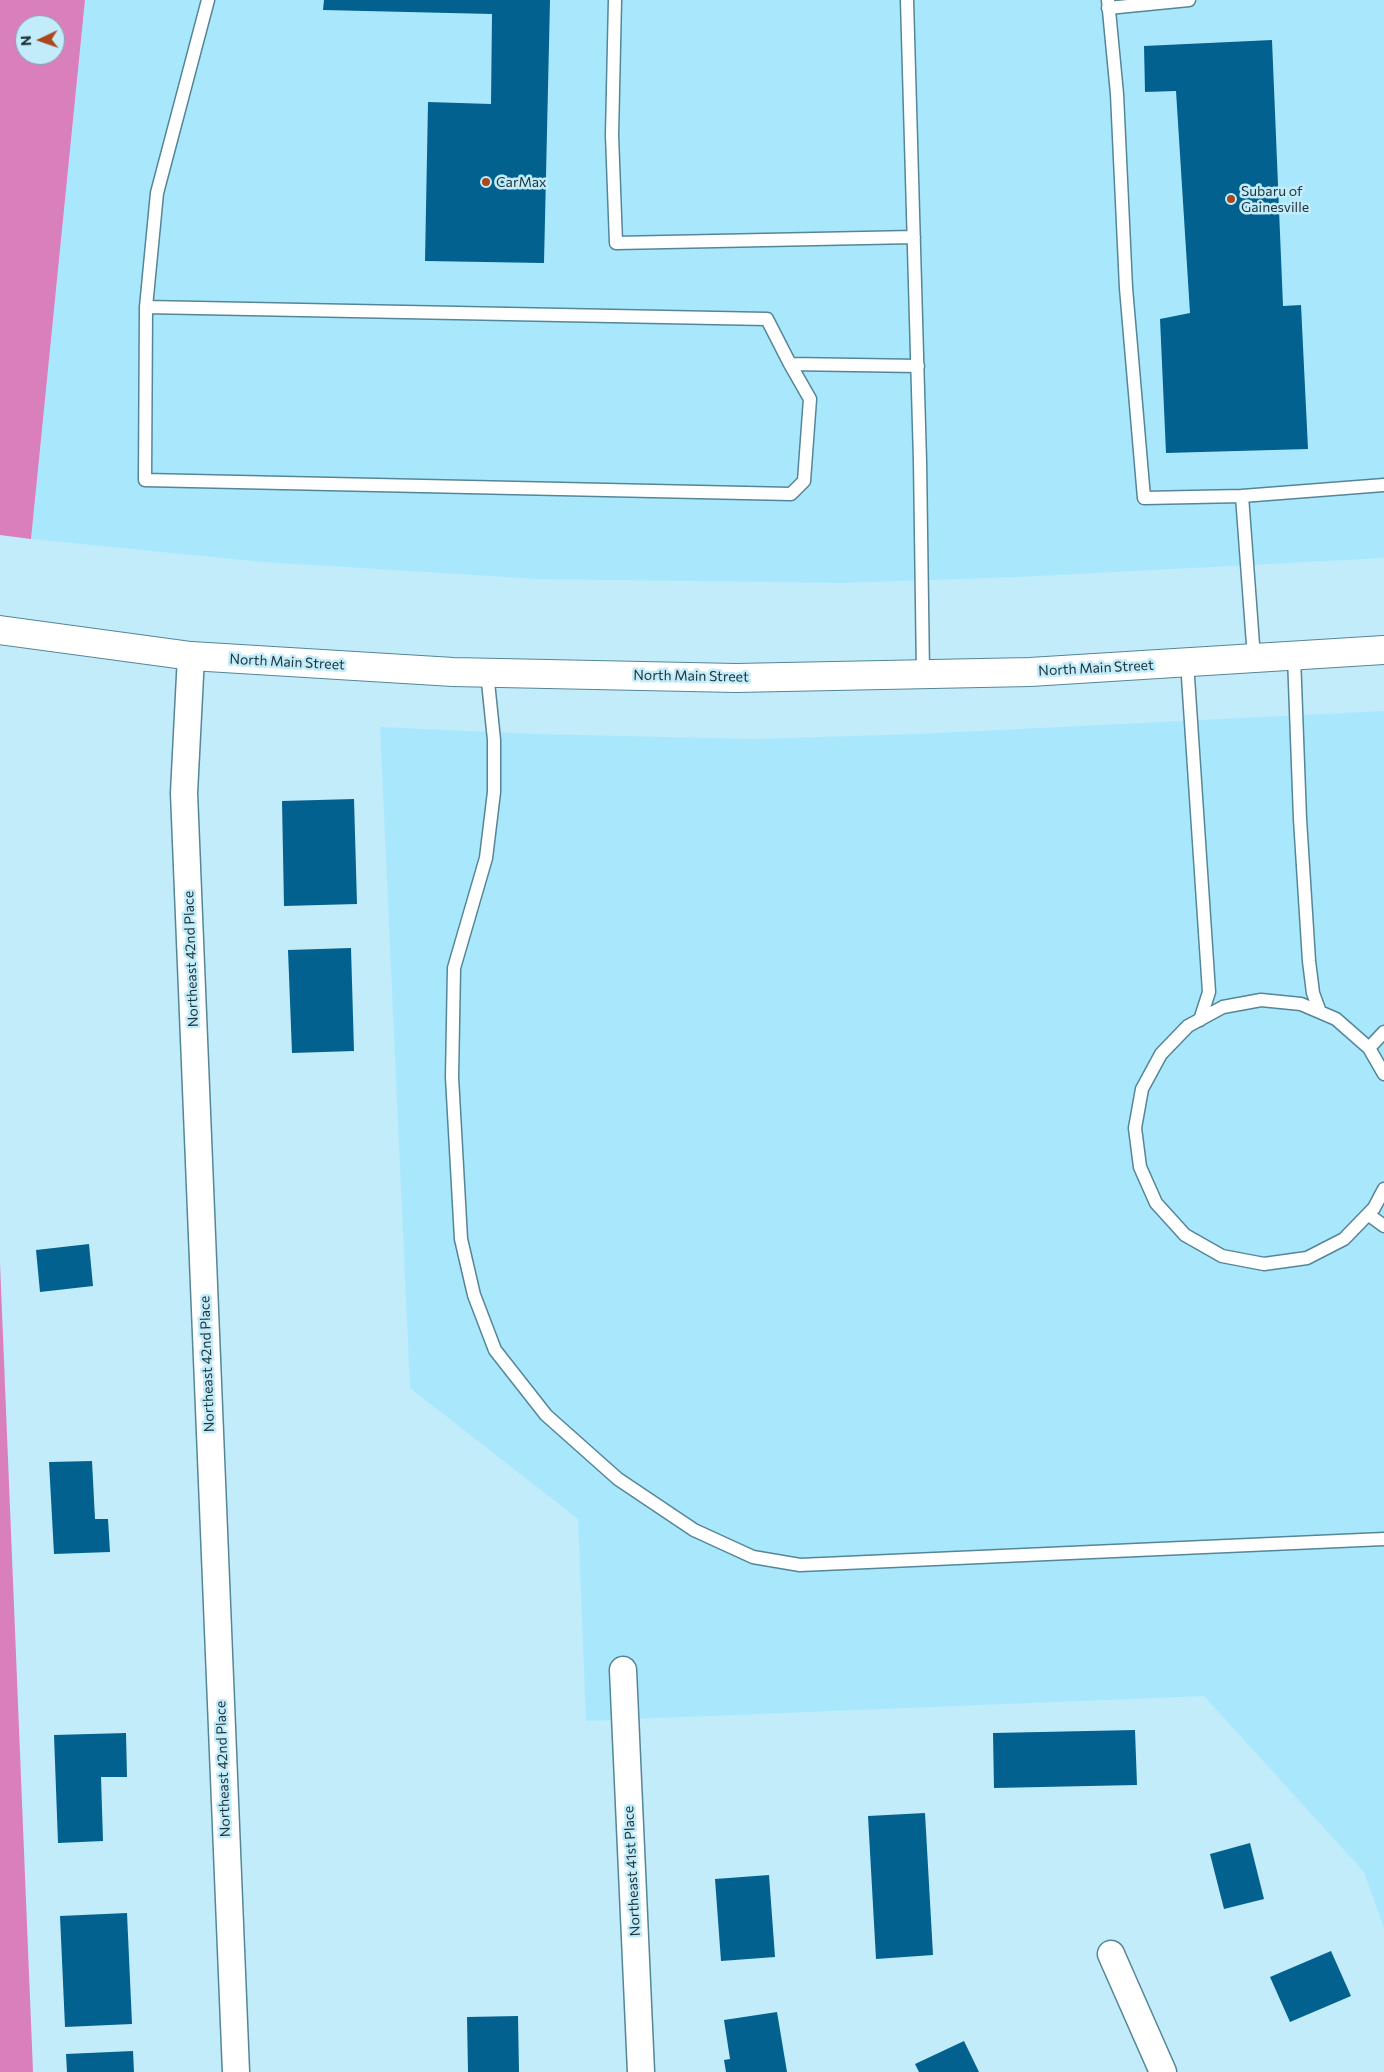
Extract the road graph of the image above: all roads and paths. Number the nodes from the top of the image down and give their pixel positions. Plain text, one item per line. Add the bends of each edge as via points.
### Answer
1 (208, 0) edge
2 (615, 0) edge
3 (906, 0) edge
4 (1189, 0) edge
5 (1108, 4) edge
6 (914, 237) junction
7 (146, 307) junction
8 (790, 364) junction
9 (918, 366) junction
10 (1384, 485) edge
11 (1242, 496) junction
12 (0, 630) edge
13 (1384, 650) edge
14 (191, 656) junction
15 (1294, 656) junction
16 (1254, 658) junction
17 (1187, 662) junction
18 (487, 672) junction
19 (923, 674) junction
20 (1320, 1012) junction
21 (1200, 1020) junction
22 (1384, 1032) edge
23 (1369, 1048) junction
24 (1384, 1074) edge
25 (1384, 1189) edge
26 (1369, 1215) junction
27 (1384, 1226) edge
28 (1384, 1539) edge
29 (622, 1670) dead end
30 (1111, 1954) dead end
31 (236, 2072) edge
32 (640, 2072) edge
33 (1163, 2072) edge

1 - 7 lane via 157,192
2 - 6 lane via 612,135 616,243
3 - 6 lane
4 - 5 lane
5 - 11 lane via 1117,94 1126,288 1144,498
6 - 9 lane
7 - 8 lane via 767,319
7 - 8 lane via 145,480 791,494 804,481 810,399
8 - 9 lane
9 - 19 lane
10 - 11 lane
11 - 16 lane
12 - 14 street, North Main Street
13 - 15 street, North Main Street
14 - 18 street, North Main Street
14 - 31 street, Northeast 42nd Place via 184,793
15 - 16 street, North Main Street
15 - 20 lane via 1309,961 1313,993
16 - 17 street, North Main Street
17 - 19 street, North Main Street via 1030,672
17 - 21 lane via 1208,992
18 - 19 street, North Main Street via 736,678
18 - 28 lane via 494,740 494,792 486,858 454,968 452,1077 461,1239 474,1295 495,1350 546,1415 618,1479 694,1530 753,1557 800,1565
20 - 21 lane via 1300,1004 1261,1000 1223,1007
20 - 23 lane via 1336,1019
21 - 26 lane via 1188,1026 1161,1054 1142,1089 1136,1128 1140,1167 1156,1203 1184,1235 1199,1244 1222,1256 1264,1264 1306,1258 1344,1239
22 - 23 lane
23 - 24 lane
25 - 26 lane
26 - 27 lane
29 - 32 street, Northeast 41st Place
30 - 33 street

